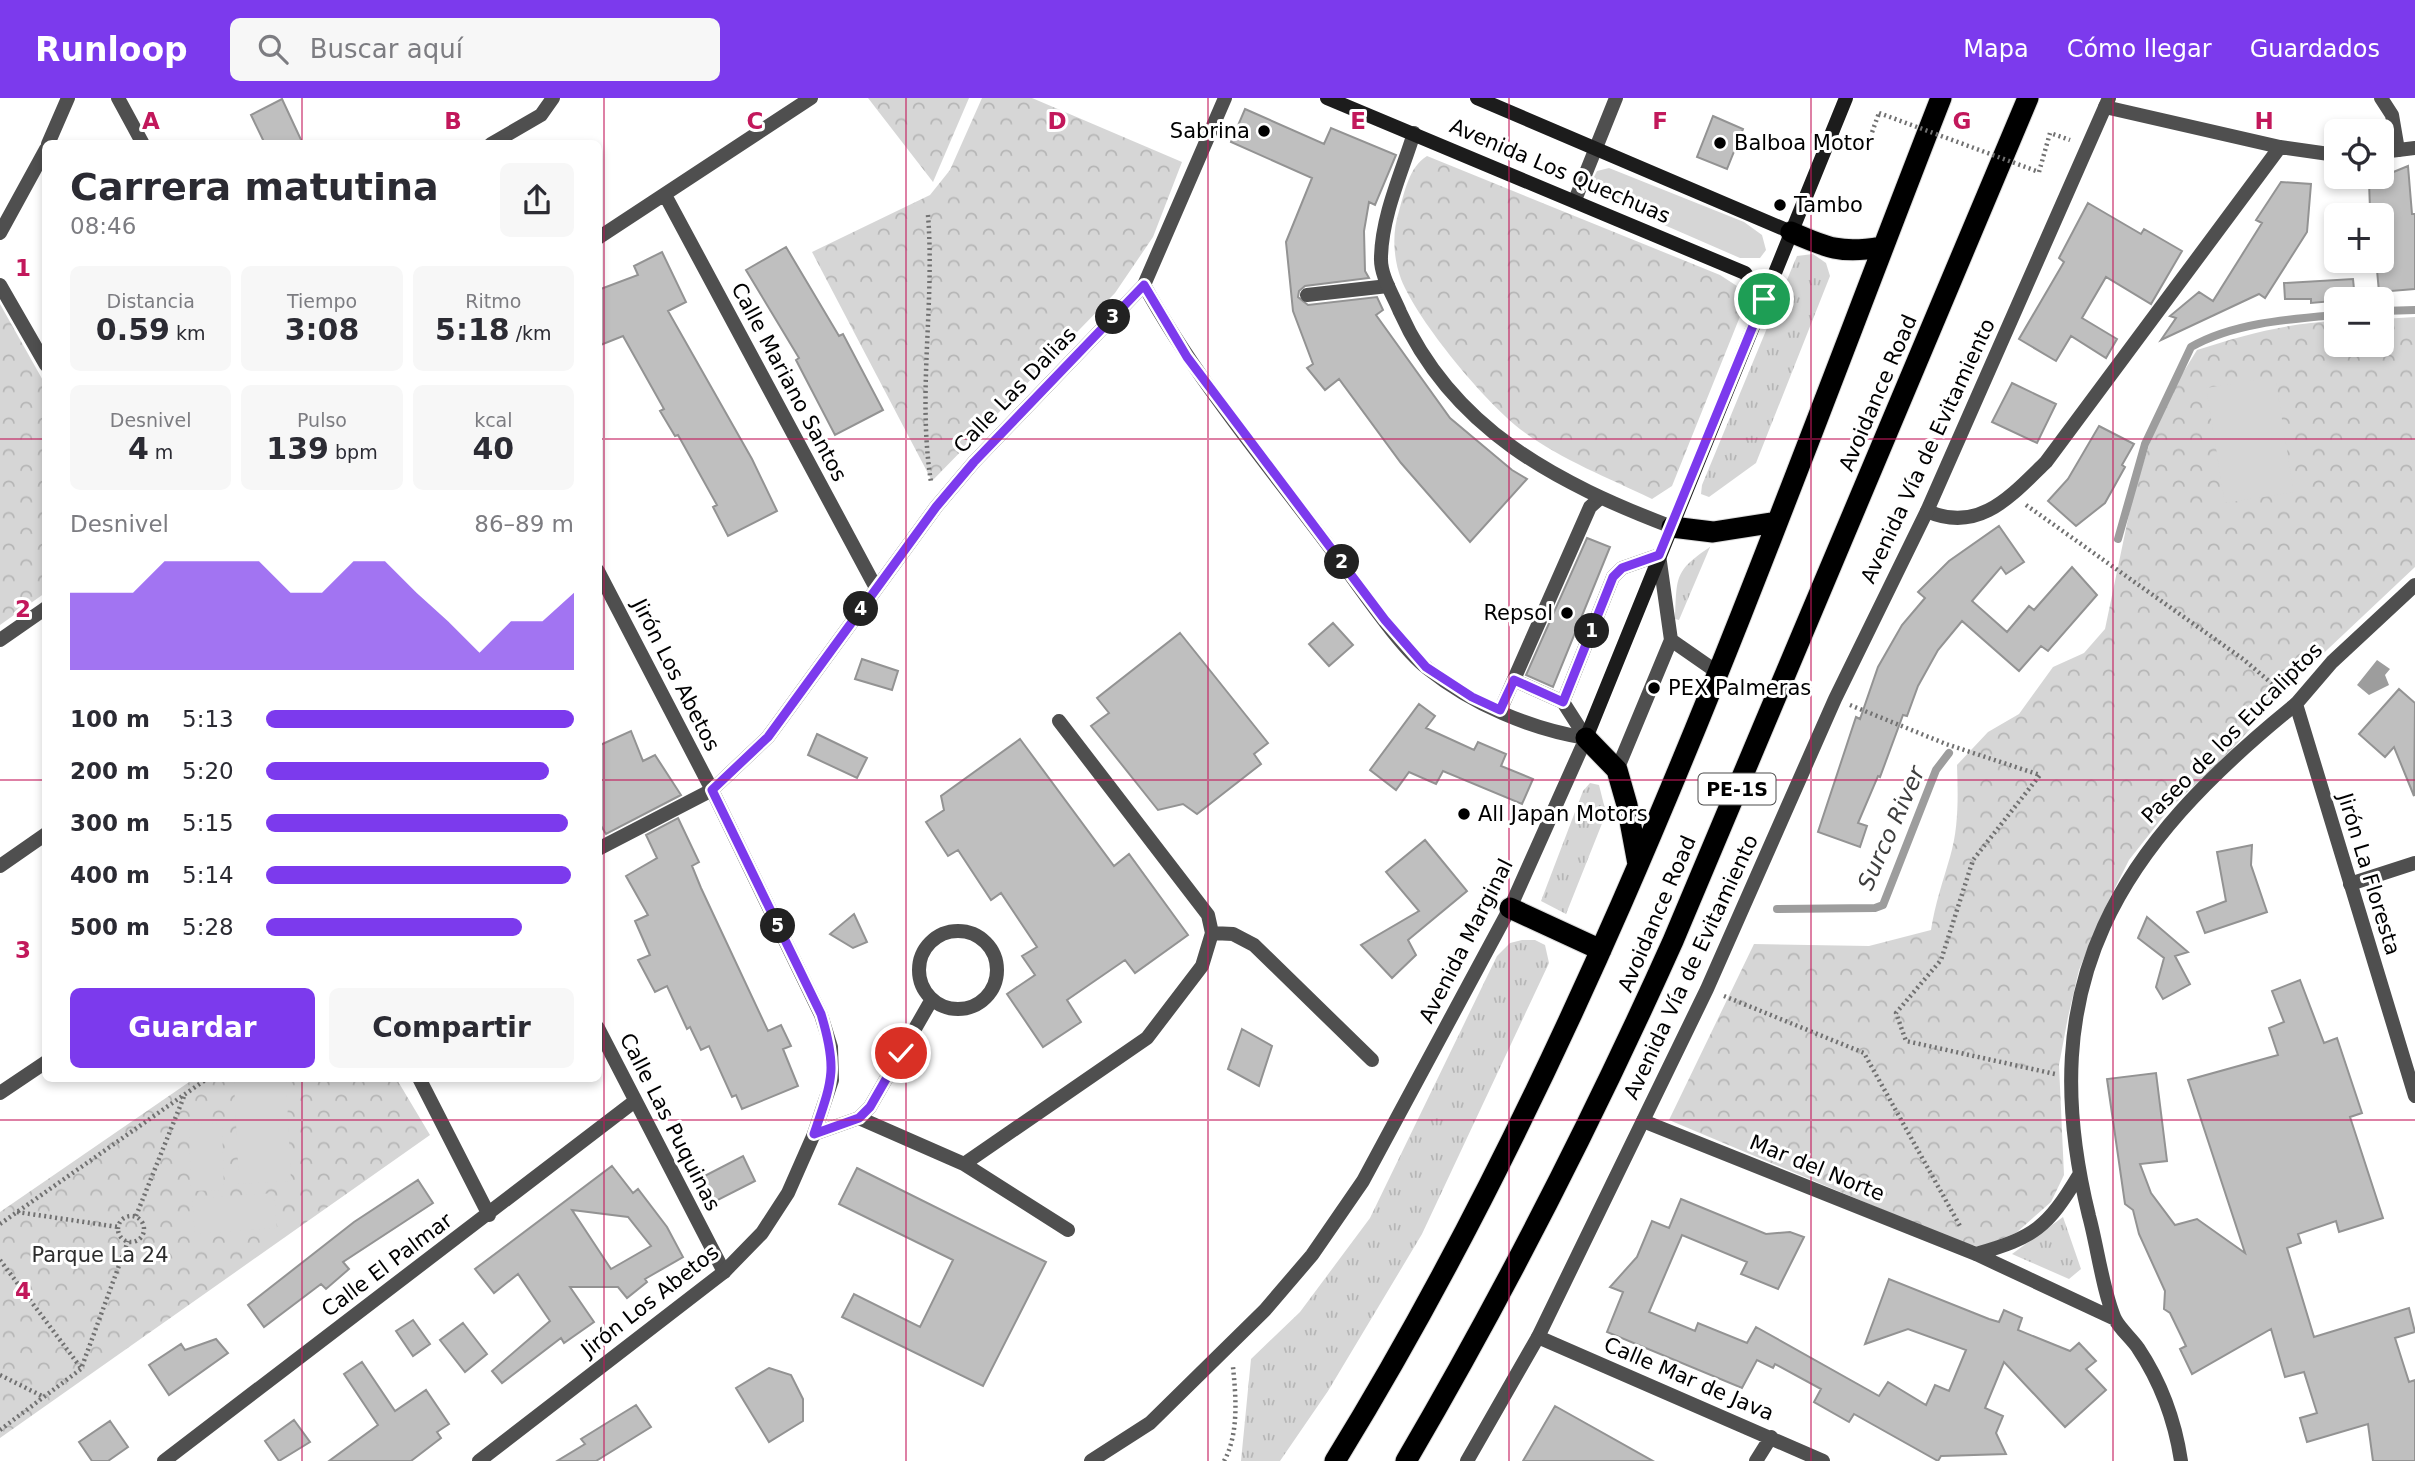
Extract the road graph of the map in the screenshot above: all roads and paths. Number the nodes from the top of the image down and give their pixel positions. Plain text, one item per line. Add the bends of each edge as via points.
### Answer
1 (68, 98) edge
2 (118, 98) edge
3 (553, 98) edge
4 (811, 98) edge
5 (1225, 98) edge
6 (1327, 98) edge
7 (1477, 98) edge
8 (1616, 98) edge
9 (1846, 98) edge
10 (1941, 98) edge
11 (2028, 98) edge
12 (2381, 98) edge
13 (2107, 102) edge
14 (2050, 132) dead end
15 (1414, 133) junction
16 (50, 140) edge
17 (141, 140) edge
18 (498, 140) edge
19 (1596, 148) junction
20 (2280, 148) junction
21 (2415, 148) edge
22 (1866, 149) dead end
23 (2399, 150) junction
24 (2394, 151) edge
25 (2324, 154) edge
26 (42, 156) edge
27 (665, 195) junction
28 (1574, 200) junction
29 (928, 215) dead end
30 (1791, 232) junction
31 (0, 233) edge
32 (602, 235) edge
33 (1881, 247) junction
34 (0, 285) edge
35 (1144, 285) junction
36 (1388, 286) junction
37 (1307, 295) dead end
38 (1764, 299) junction
39 (42, 358) edge
40 (2012, 495) junction
41 (1599, 499) junction
42 (936, 507) junction
43 (1927, 511) junction
44 (1777, 522) junction
45 (1672, 527) junction
46 (1659, 555) junction
47 (602, 578) edge
48 (2415, 585) edge
49 (876, 588) junction
50 (42, 611) edge
51 (0, 640) edge
52 (1671, 640) junction
53 (1717, 672) junction
54 (1514, 680) junction
55 (1835, 699) junction
56 (1563, 702) junction
57 (2295, 704) junction
58 (1500, 710) junction
59 (1059, 721) dead end
60 (1586, 738) junction
61 (1617, 770) junction
62 (712, 790) junction
63 (42, 837) edge
64 (602, 847) edge
65 (2415, 863) edge
66 (1638, 864) junction
67 (0, 866) edge
68 (2350, 884) junction
69 (1510, 908) junction
70 (1212, 933) junction
71 (1601, 950) junction
72 (1707, 989) junction
73 (932, 999) junction
74 (602, 1036) edge
75 (1372, 1060) dead end
76 (42, 1065) edge
77 (2070, 1074) junction
78 (202, 1082) edge
79 (421, 1082) edge
80 (0, 1093) edge
81 (185, 1094) junction
82 (2415, 1097) edge
83 (635, 1101) junction
84 (859, 1118) junction
85 (1643, 1121) junction
86 (814, 1134) junction
87 (964, 1164) junction
88 (2079, 1175) junction
89 (17, 1212) junction
90 (489, 1215) junction
91 (136, 1216) junction
92 (0, 1224) edge
93 (118, 1227) junction
94 (1068, 1230) dead end
95 (128, 1241) junction
96 (1976, 1254) junction
97 (1, 1261) edge
98 (724, 1272) junction
99 (2115, 1319) junction
100 (1538, 1337) junction
101 (1231, 1345) junction
102 (81, 1369) junction
103 (0, 1375) edge
104 (44, 1397) junction
105 (0, 1430) edge
106 (1771, 1437) junction
107 (164, 1461) edge
108 (479, 1461) edge
109 (1091, 1461) edge
110 (1224, 1461) edge
111 (1335, 1461) edge
112 (1406, 1461) edge
113 (1467, 1461) edge
114 (1756, 1461) edge
115 (1823, 1461) edge
116 (2181, 1461) edge

1 - 16 street
2 - 17 street
3 - 18 street via 541,115
4 - 27 street
5 - 35 street, Calle Las Dalias
6 - 15 main road, Avenida Los Quechuas
7 - 19 main road, Avenida Los Quechuas
8 - 19 street
9 - 30 main road, Avenida Marginal
10 - 33 highway, Avoidance Road / PE-1S
11 - 112 highway, Avoidance Road / PE-1S via 1629,1039 1522,1254
12 - 23 street via 2392,116
13 - 20 street
13 - 43 street, Avenida Vía de Evitamiento
14 - 22 path, bridge via 2039,172 1879,113
15 - 28 main road, Avenida Los Quechuas
15 - 36 street via 1383,231 1380,260
19 - 28 street
19 - 30 main road, Avenida Los Quechuas
20 - 25 street
20 - 40 street via 2046,462
21 - 23 street
23 - 24 street
26 - 31 street
27 - 32 street
27 - 49 street, Calle Mariano Santos
28 - 38 main road, Avenida Los Quechuas via 1745,273
29 - 42 path via 931,254 924,439
30 - 33 highway via 1844,252
30 - 38 main road, Avenida Marginal
33 - 44 highway, Avoidance Road / PE-1S
34 - 39 street
35 - 42 street, Calle Las Dalias
35 - 58 street via 1187,357 1385,620 1426,667
36 - 37 street
36 - 41 street via 1411,336 1452,392 1509,447
38 - 45 main road, Avenida Marginal
40 - 43 street via 1977,517 1949,519
40 - 57 path via 2243,659
41 - 45 street
41 - 54 street via 1590,507
42 - 49 street, Calle Las Dalias
43 - 55 street, Avenida Vía de Evitamiento
44 - 45 highway via 1713,532
44 - 53 highway, Avoidance Road / PE-1S
45 - 46 main road, Avenida Marginal
46 - 52 street
46 - 56 street via 1622,568 1613,577
46 - 60 main road, Avenida Marginal
47 - 62 street, Jirón Los Abetos
48 - 57 street, Paseo de los Eucaliptos via 2332,662
49 - 62 street, Calle Las Dalias via 768,737
50 - 51 street
52 - 53 street
52 - 61 street
53 - 66 highway, Avoidance Road / PE-1S
54 - 56 street
54 - 58 street
55 - 72 street, Avenida Vía de Evitamiento
55 - 77 path via 1946,744 2040,775 1973,860 1941,960 1896,1013 1906,1041
56 - 60 street
57 - 68 street, Jirón La Floresta
57 - 77 street, Paseo de los Eucaliptos via 2209,780 2127,877 2089,962 2076,1017
58 - 60 street via 1551,733
59 - 70 street via 1208,915
60 - 61 highway
60 - 69 street, Avenida Marginal
61 - 66 highway
62 - 64 street, Calle Las Dalias
62 - 86 street, Jirón Los Abetos via 821,1014 831,1047 832,1080
63 - 67 street
65 - 68 street
66 - 71 highway, Avoidance Road / PE-1S
68 - 82 street, Jirón La Floresta
69 - 71 highway
69 - 101 street, Avenida Marginal via 1363,1181 1312,1255
70 - 75 street via 1233,934 1254,945
70 - 87 street via 1202,966 1147,1038
71 - 111 highway, Avoidance Road / PE-1S via 1471,1222
72 - 85 street, Avenida Vía de Evitamiento
72 - 96 path via 1864,1053
73 - 73 street via 919,977 922,952 930,942 941,935 966,932 988,944 997,968 989,993 968,1007 943,1006
73 - 84 street via 870,1107
74 - 83 street, Calle Las Puquinas
76 - 80 street
77 - 88 street, Paseo de los Eucaliptos
78 - 81 path
79 - 90 street
81 - 89 path
81 - 91 path
83 - 90 street, Calle El Palmar
83 - 98 street, Calle Las Puquinas
84 - 86 street
84 - 87 street
85 - 96 street, Mar del Norte
85 - 100 street, Avenida Vía de Evitamiento
86 - 98 street, Jirón Los Abetos via 788,1193 762,1233
87 - 94 street
88 - 96 street via 2047,1221 2020,1241
88 - 99 street, Paseo de los Eucaliptos
89 - 92 path
89 - 93 path
90 - 107 street, Calle El Palmar
91 - 93 path via 124,1218
91 - 95 path via 144,1226 143,1235
93 - 95 path
95 - 102 path
96 - 99 street, Mar del Norte
97 - 102 path
98 - 108 street, Jirón Los Abetos
99 - 116 street via 2138,1348 2162,1393
100 - 106 street, Calle Mar de Java
100 - 113 street, Avenida Vía de Evitamiento
101 - 109 street, Avenida Marginal via 1150,1423
101 - 110 path via 1237,1400 1230,1451
102 - 104 path
103 - 104 path
104 - 105 path
106 - 114 street
106 - 115 street, Calle Mar de Java

